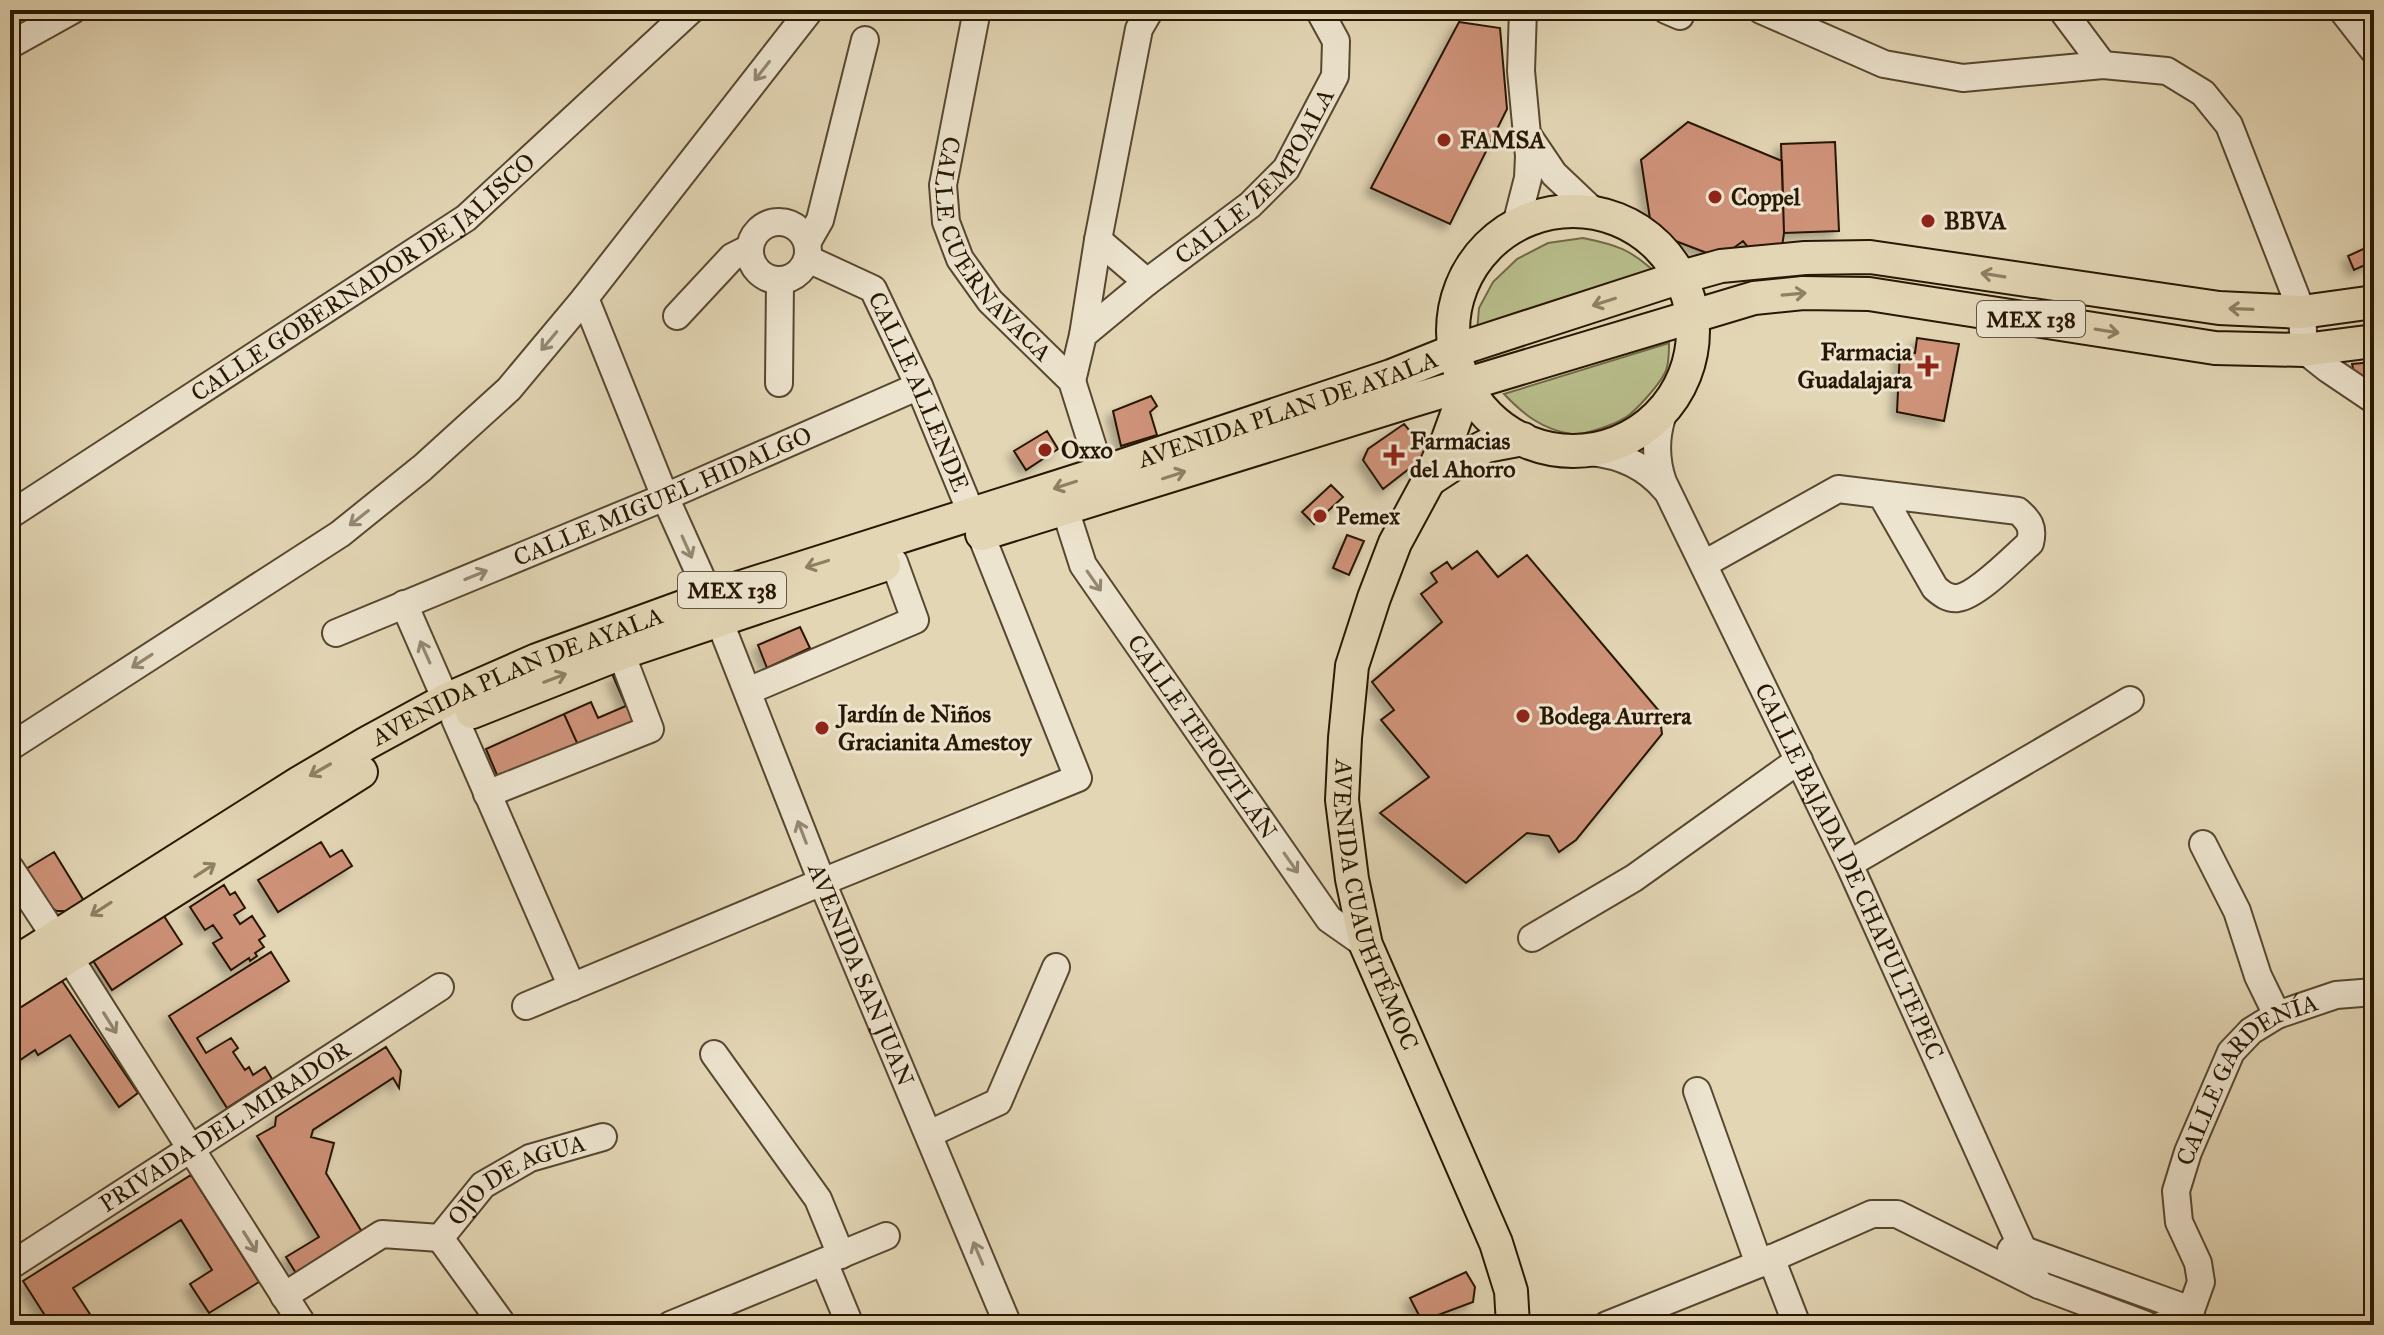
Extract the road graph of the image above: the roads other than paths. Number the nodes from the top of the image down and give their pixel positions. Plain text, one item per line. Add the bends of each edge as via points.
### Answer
1 (73, 10) edge
2 (691, 10) edge
3 (810, 10) edge
4 (977, 10) edge
5 (1150, 10) edge
6 (1319, 10) edge
7 (1523, 10) edge
8 (1761, 10) edge
9 (2062, 10) edge
10 (2342, 10) edge
11 (865, 40) dead end
12 (10, 45) edge
13 (2374, 51) edge
14 (2103, 65) junction
15 (1528, 135) junction
16 (1592, 210) junction
17 (1517, 221) junction
18 (1636, 229) junction
19 (1098, 240) junction
20 (750, 248) junction
21 (808, 250) junction
22 (1721, 266) junction
23 (1678, 278) junction
24 (780, 280) junction
25 (1147, 282) junction
26 (1463, 283) junction
27 (585, 298) junction
28 (1754, 298) junction
29 (2374, 302) edge
30 (2302, 312) junction
31 (677, 316) dead end
32 (1691, 316) junction
33 (1083, 335) junction
34 (2374, 341) edge
35 (1456, 350) junction
36 (2304, 350) junction
37 (1391, 376) junction
38 (1684, 378) junction
39 (1072, 381) junction
40 (779, 383) dead end
41 (1468, 384) junction
42 (919, 386) junction
43 (1414, 400) junction
44 (2374, 400) edge
45 (1662, 417) junction
46 (1448, 439) junction
47 (1523, 439) junction
48 (1591, 452) junction
49 (1101, 473) junction
50 (1429, 480) junction
51 (1881, 494) junction
52 (1670, 495) junction
53 (665, 497) junction
54 (1065, 509) junction
55 (10, 515) edge
56 (976, 525) junction
57 (894, 562) junction
58 (1704, 564) junction
59 (404, 604) junction
60 (715, 609) junction
61 (336, 633) dead end
62 (621, 653) junction
63 (748, 691) junction
64 (2130, 700) dead end
65 (451, 710) junction
66 (10, 747) edge
67 (1799, 760) junction
68 (487, 794) junction
69 (2203, 844) dead end
70 (1849, 864) junction
71 (10, 868) edge
72 (822, 882) junction
73 (1532, 938) dead end
74 (1366, 945) junction
75 (62, 948) junction
76 (10, 966) edge
77 (1056, 967) dead end
78 (440, 987) dead end
79 (572, 987) junction
80 (2374, 992) edge
81 (10, 994) edge
82 (526, 1006) dead end
83 (2277, 1015) junction
84 (714, 1054) dead end
85 (1697, 1091) dead end
86 (929, 1134) junction
87 (603, 1137) dead end
88 (191, 1150) junction
89 (886, 1236) dead end
90 (440, 1238) junction
91 (2021, 1249) junction
92 (1972, 1252) junction
93 (832, 1258) junction
94 (1765, 1261) junction
95 (10, 1266) edge
96 (2039, 1285) junction
97 (284, 1296) junction
98 (2191, 1310) junction
99 (730, 1314) edge
100 (2102, 1318) edge
101 (303, 1325) edge
102 (503, 1325) edge
103 (670, 1325) edge
104 (850, 1325) edge
105 (1008, 1325) edge
106 (1513, 1325) edge
107 (1607, 1325) edge
108 (1797, 1325) edge
109 (2146, 1325) edge
110 (2162, 1325) edge

1 - 12 street
2 - 55 street, CALLE GOBERNADOR DE JALISCO via 466,218
3 -> 27 street
4 - 39 street, CALLE CUERNAVACA via 943,185 946,222 960,259 990,301
5 - 19 street via 1139,29
6 - 25 street, CALLE ZEMPOALA via 1336,41 1335,76 1286,169 1250,205
7 - 15 street via 1521,71
8 - 14 street via 1884,64 1963,78
9 - 14 street
10 - 13 street
11 - 21 street
14 - 30 street via 2167,71 2203,93 2229,125
15 - 16 street via 1554,174
15 - 17 street via 1528,178
16 - 17 main road via 1554,210
16 - 18 main road
17 - 26 main road via 1475,257
18 - 22 main road
18 - 23 main road via 1661,251
19 - 25 street, CALLE ZEMPOALA
19 - 33 street
20 - 21 street via 760,228 781,221 802,231
20 - 24 street via 758,271
20 - 31 street via 732,257
21 - 24 street via 802,270
21 - 42 street, CALLE ALLENDE via 873,289
22 - 23 main road, AVENIDA PLAN DE AYALA / MEX 138
30 -> 22 main road, AVENIDA PLAN DE AYALA / MEX 138 via 2219,308 1870,257
23 - 32 main road
23 -> 35 main road, AVENIDA PLAN DE AYALA / MEX 138
24 - 40 street
25 - 33 street, CALLE ZEMPOALA
26 - 35 main road via 1455,316
26 - 37 main road via 1434,340
27 - 53 street, AVENIDA SAN JUAN
27 -> 66 street via 509,389 340,534
28 - 32 main road, AVENIDA PLAN DE AYALA / MEX 138
28 -> 36 main road, AVENIDA PLAN DE AYALA / MEX 138 via 1869,294 2215,348
28 - 38 main road via 1713,333
29 - 30 main road, AVENIDA PLAN DE AYALA / MEX 138
30 - 36 street
32 - 38 main road
32 - 41 main road, AVENIDA PLAN DE AYALA / MEX 138
33 - 39 street
34 - 36 main road, AVENIDA PLAN DE AYALA / MEX 138
35 - 37 main road, AVENIDA PLAN DE AYALA / MEX 138
35 - 41 main road
36 - 44 street
37 - 49 main road, AVENIDA PLAN DE AYALA / MEX 138
38 - 45 main road
39 - 49 street, CALLE CUERNAVACA
41 - 43 main road, AVENIDA PLAN DE AYALA / MEX 138
41 - 46 main road, AVENIDA CUAUHTÉMOC
41 - 47 main road via 1491,414
42 - 53 street, CALLE MIGUEL HIDALGO
42 - 56 street, CALLE ALLENDE
43 - 46 main road via 1441,411
54 -> 43 main road, AVENIDA PLAN DE AYALA / MEX 138
45 - 48 main road via 1642,434
45 - 52 street, CALLE BAJADA DE CHAPULTEPEC via 1656,452
46 - 50 main road, AVENIDA CUAUHTÉMOC
47 - 48 main road via 1556,452
47 - 50 main road, AVENIDA CUAUHTÉMOC via 1486,446
48 - 52 street, CALLE BAJADA DE CHAPULTEPEC via 1634,463
49 -> 56 main road, AVENIDA PLAN DE AYALA / MEX 138
50 - 74 main road, AVENIDA CUAUHTÉMOC via 1395,543 1352,666 1342,800
51 - 51 street via 2018,511 2029,520 2033,533 2030,543 1972,593 1946,597 1935,588
51 - 58 street via 1838,489
52 - 58 street, CALLE BAJADA DE CHAPULTEPEC
59 -> 53 street, CALLE MIGUEL HIDALGO
53 -> 60 street, AVENIDA SAN JUAN
54 - 56 main road, AVENIDA PLAN DE AYALA / MEX 138
54 -> 74 street, CALLE TEPOZTLÁN via 1083,565 1329,919
56 - 57 main road, AVENIDA PLAN DE AYALA / MEX 138
56 -> 60 main road, AVENIDA PLAN DE AYALA / MEX 138
56 - 72 street, CALLE ALLENDE via 1078,778
57 - 60 main road, AVENIDA PLAN DE AYALA / MEX 138
57 - 63 street via 915,620
58 - 67 street, CALLE BAJADA DE CHAPULTEPEC
59 - 61 street, CALLE MIGUEL HIDALGO
65 -> 59 street
60 - 62 main road, AVENIDA PLAN DE AYALA / MEX 138
60 - 63 street, AVENIDA SAN JUAN
60 - 65 main road, AVENIDA PLAN DE AYALA / MEX 138 via 537,660
65 -> 62 main road, AVENIDA PLAN DE AYALA / MEX 138
62 - 68 street via 650,729
72 -> 63 street, AVENIDA SAN JUAN
64 - 70 street
65 - 68 street
65 - 75 main road, AVENIDA PLAN DE AYALA / MEX 138 via 331,789
67 - 70 street, CALLE BAJADA DE CHAPULTEPEC
67 - 73 street via 1634,878
68 - 79 street
69 - 83 street via 2237,911
70 - 91 street, CALLE BAJADA DE CHAPULTEPEC
71 - 75 street
72 - 79 street
72 - 86 street, AVENIDA SAN JUAN
74 - 106 main road, AVENIDA CUAUHTÉMOC via 1496,1243 1511,1291
75 - 76 main road, AVENIDA PLAN DE AYALA / MEX 138
75 - 81 main road, AVENIDA PLAN DE AYALA / MEX 138
75 -> 88 street
77 - 86 street via 998,1102
78 - 88 street, PRIVADA DEL MIRADOR
79 - 82 street
80 - 83 street, CALLE GARDENÍA via 2336,995
83 - 98 street, CALLE GARDENÍA via 2231,1052 2176,1191 2179,1222 2200,1273
84 - 93 street via 818,1199
85 - 94 street
105 -> 86 street, AVENIDA SAN JUAN
87 - 90 street, OJO DE AGUA via 530,1158 483,1185
88 - 95 street, PRIVADA DEL MIRADOR
88 -> 97 street
89 - 93 street
90 - 97 street via 382,1234
90 - 102 street
91 - 92 street
91 - 96 street, CALLE BAJADA DE CHAPULTEPEC
91 - 98 street
92 - 94 street via 1897,1214 1872,1214
92 - 96 street
93 - 99 street
93 - 104 street
94 - 107 street
94 - 108 street
96 - 100 street
97 - 101 street
98 - 110 street
99 - 103 street
100 - 109 street

